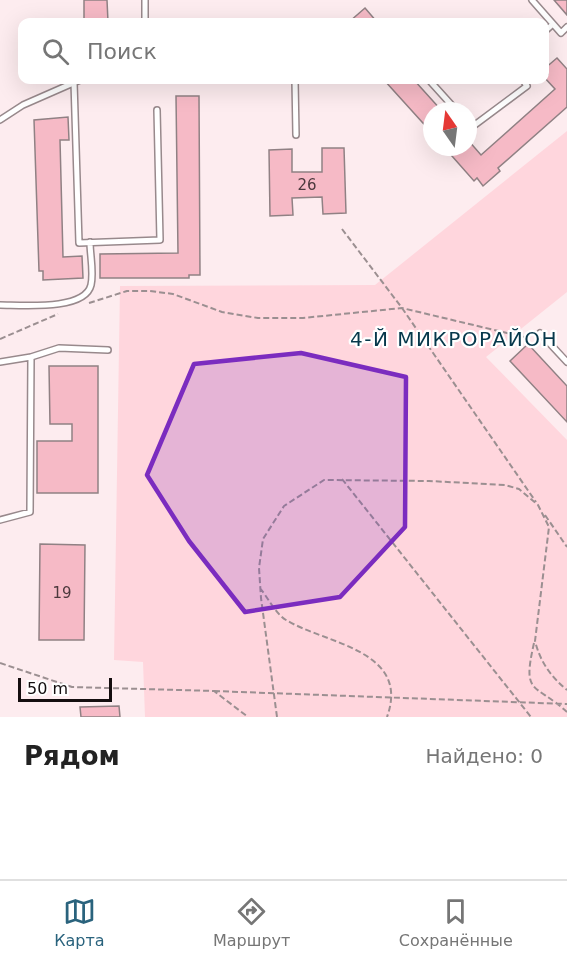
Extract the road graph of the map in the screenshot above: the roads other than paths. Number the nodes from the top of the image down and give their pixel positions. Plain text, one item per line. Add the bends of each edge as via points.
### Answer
1 (145, 0) edge
2 (532, 0) edge
3 (145, 18) edge
4 (548, 18) edge
5 (549, 19) edge
6 (553, 24) junction
7 (567, 27) edge
8 (549, 28) edge
9 (70, 84) edge
10 (77, 84) edge
11 (295, 84) edge
12 (433, 84) edge
13 (526, 84) edge
14 (449, 102) edge
15 (157, 110) dead end
16 (0, 120) edge
17 (477, 124) edge
18 (296, 135) dead end
19 (90, 242) junction
20 (0, 305) edge
21 (540, 333) dead end
22 (108, 350) dead end
23 (31, 357) junction
24 (0, 362) edge
25 (567, 362) edge
26 (0, 520) edge

1 - 3 lane
2 - 4 lane
5 - 6 lane
6 - 7 lane via 561,33
6 - 8 lane
9 - 16 lane
10 - 19 lane via 79,243
11 - 18 lane
12 - 14 lane
13 - 17 lane
15 - 19 lane via 160,240
19 - 20 lane via 91,286 81,298 63,304
21 - 25 lane
22 - 23 lane via 59,348
23 - 24 lane
23 - 26 lane via 30,512

